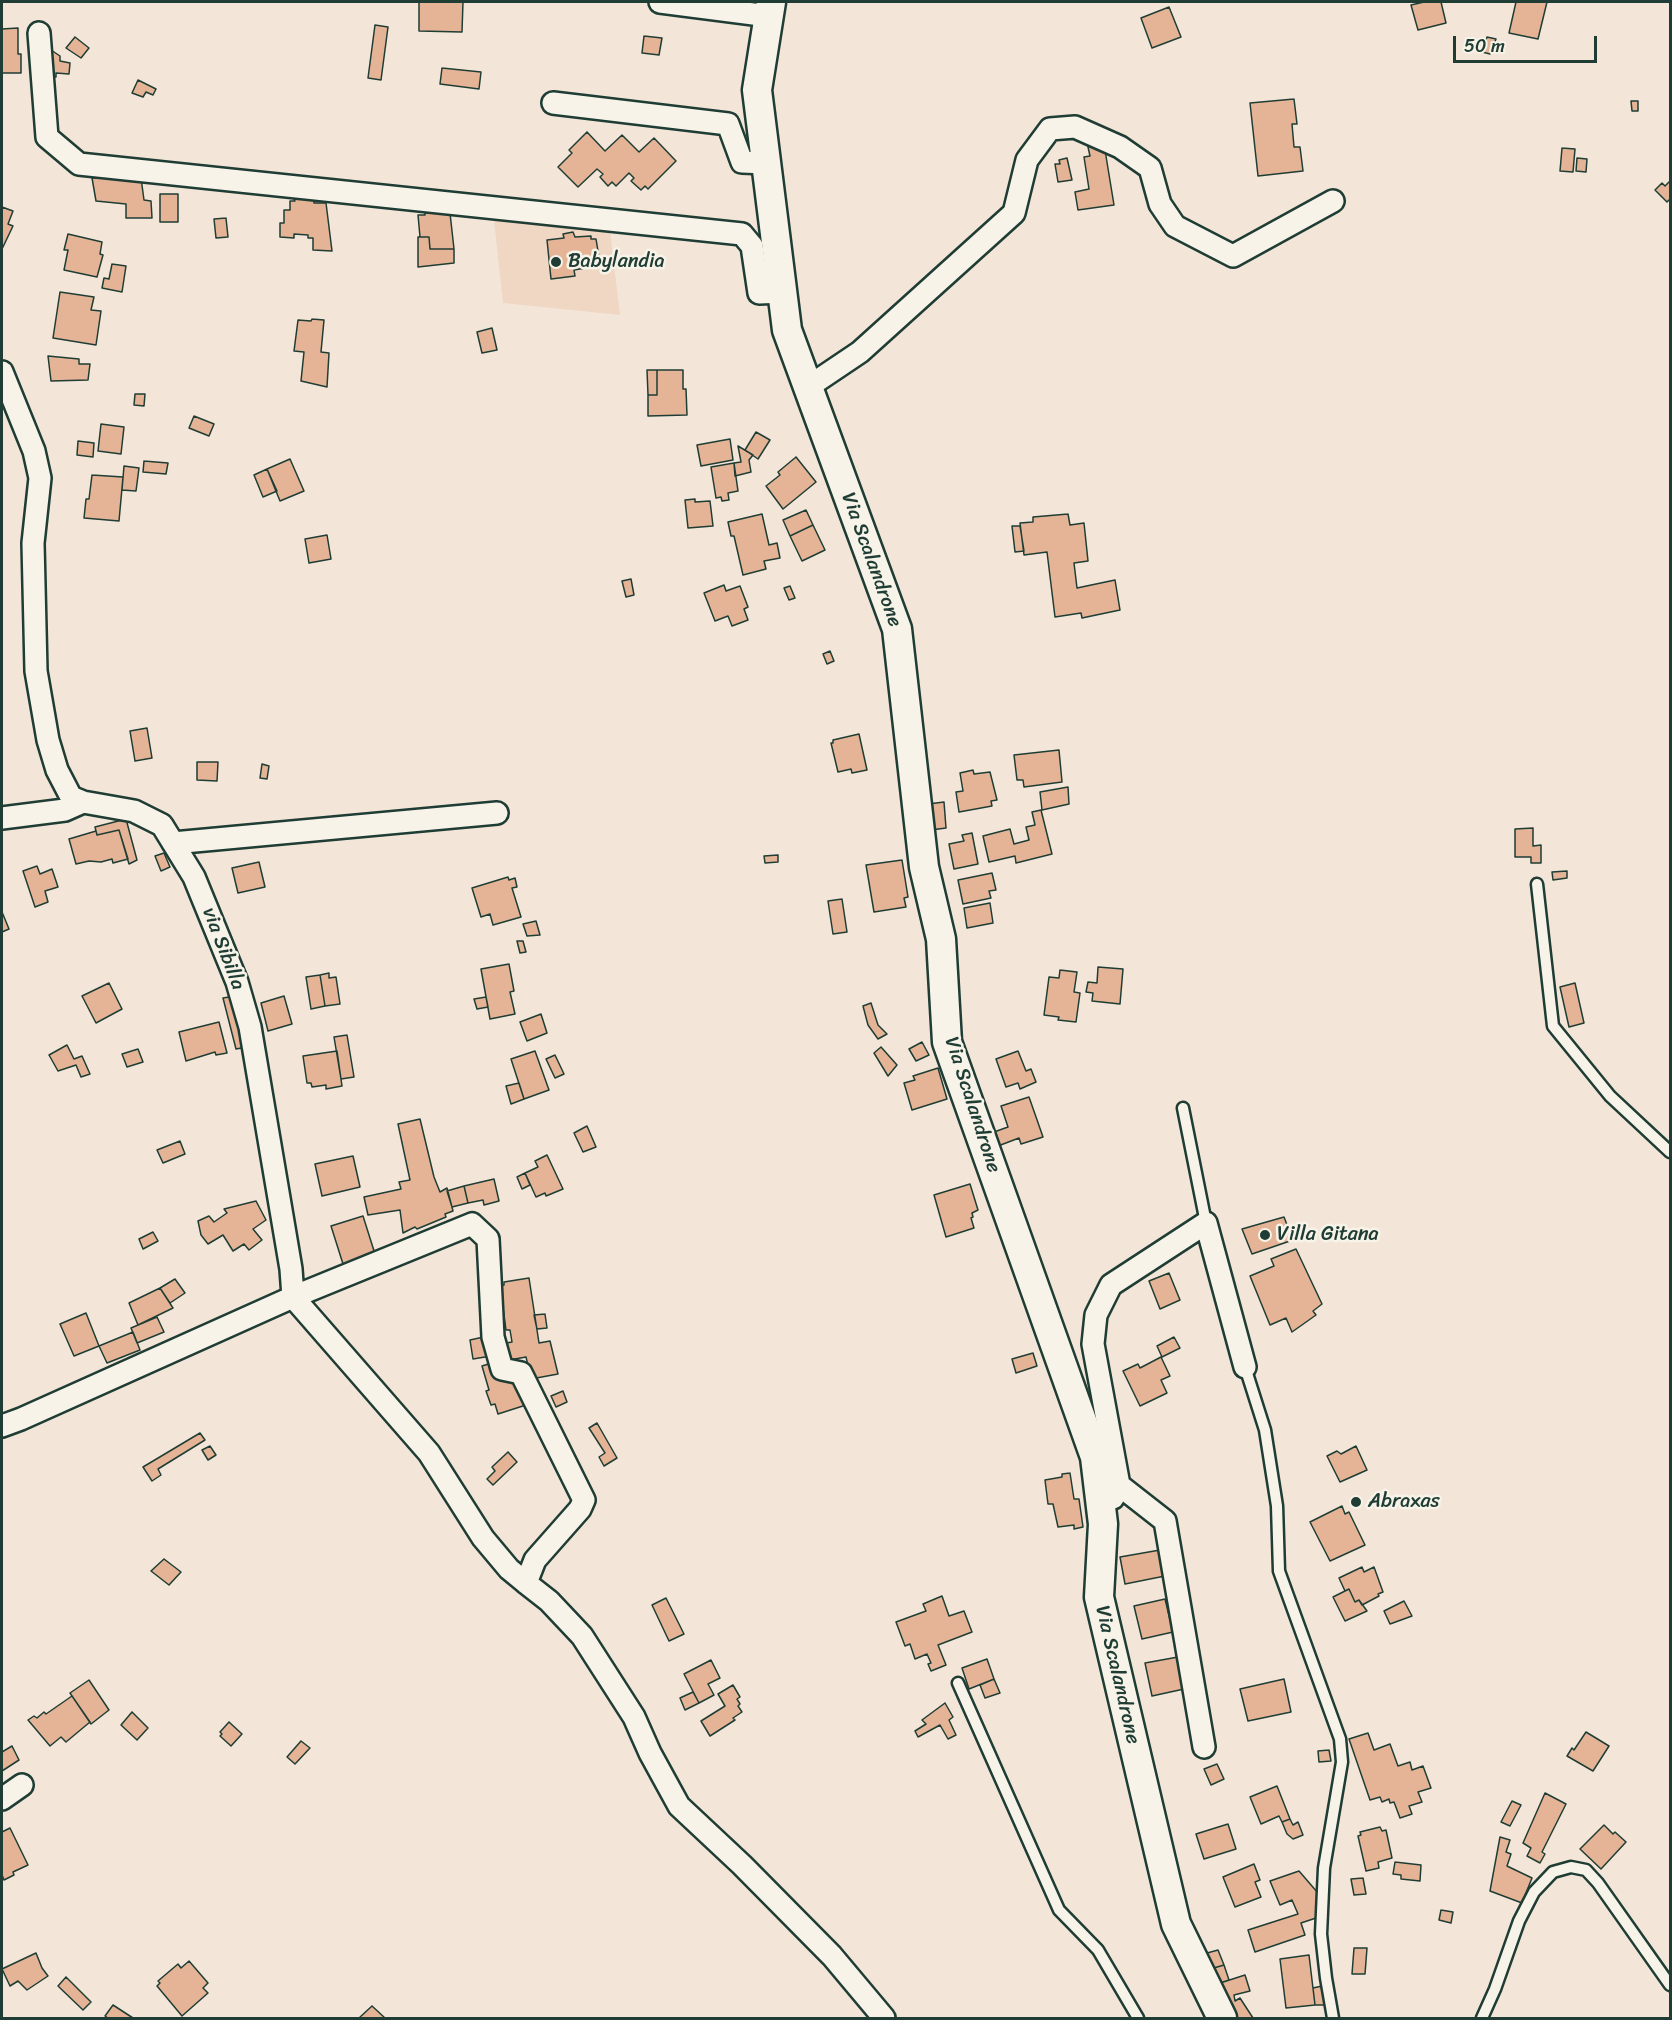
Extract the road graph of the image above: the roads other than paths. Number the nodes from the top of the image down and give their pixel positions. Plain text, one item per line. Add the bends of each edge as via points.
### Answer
1 (660, 2) edge
2 (770, 9) edge
3 (39, 33) dead end
4 (553, 103) dead end
5 (766, 163) junction
6 (1333, 201) dead end
7 (783, 292) junction
8 (2, 372) edge
9 (808, 387) junction
10 (83, 802) junction
11 (497, 813) dead end
12 (2, 818) edge
13 (173, 843) junction
14 (1537, 884) dead end
15 (1183, 1108) dead end
16 (1671, 1152) edge
17 (1206, 1223) junction
18 (293, 1297) junction
19 (1245, 1367) joint
20 (2, 1426) edge
21 (1119, 1485) junction
22 (1103, 1524) junction
23 (526, 1582) junction
24 (957, 1683) dead end
25 (1204, 1747) dead end
26 (22, 1785) dead end
27 (2, 1799) edge
28 (1671, 1985) edge
29 (884, 2019) edge
30 (1138, 2019) edge
31 (1222, 2019) edge
32 (1333, 2019) edge
33 (1482, 2019) edge

1 - 2 street
2 - 5 street, Via Scalandrone via 756,90
3 - 7 street via 47,137 79,164 742,234 752,246 759,293
4 - 5 street via 728,124 742,162
5 - 7 street, Via Scalandrone
6 - 9 street via 1233,256 1175,226 1160,204 1150,168 1127,152 1075,127 1050,129 1028,160 1014,213 860,352
7 - 9 street, Via Scalandrone via 787,330
8 - 10 street via 34,451 40,478 33,543 36,671 48,740 70,797
9 - 22 street, Via Scalandrone via 897,629 924,867 941,939 947,1042 1095,1457
10 - 12 street via 65,810
10 - 13 street, via Sibilla via 134,811 162,825
11 - 13 street
13 - 18 street, via Sibilla via 194,877 237,982 250,1027
14 - 16 lane via 1553,1026 1610,1096
15 - 17 lane
17 - 19 street
17 - 21 street via 1111,1285 1096,1315 1093,1344
18 - 20 street
18 - 23 street via 429,1453 483,1538 509,1569
18 - 23 street via 472,1224 488,1239 493,1337 502,1369 521,1373 584,1500 535,1560
19 - 32 lane via 1265,1430 1277,1506 1279,1571 1340,1739 1342,1762 1324,1868 1322,1934
21 - 22 street
21 - 25 street via 1165,1521
22 - 31 street, Via Scalandrone via 1099,1597 1173,1912
23 - 29 street via 582,1636 634,1717 679,1806 832,1956
24 - 30 lane via 1059,1910 1098,1950
26 - 27 street
28 - 33 lane via 1598,1883 1586,1870 1571,1867 1553,1872 1534,1892

